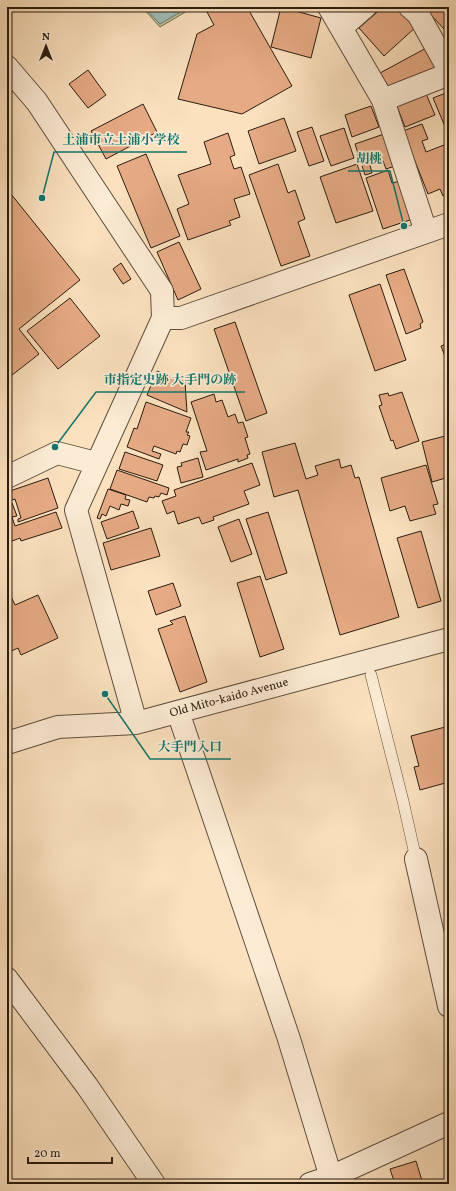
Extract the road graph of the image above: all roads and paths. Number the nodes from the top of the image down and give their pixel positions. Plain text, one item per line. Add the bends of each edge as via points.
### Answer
1 (329, 7) edge
2 (365, 7) edge
3 (410, 7) edge
4 (341, 28) junction
5 (7, 67) edge
6 (449, 70) edge
7 (449, 74) edge
8 (383, 100) junction
9 (449, 224) edge
10 (426, 232) junction
11 (163, 318) junction
12 (96, 463) junction
13 (7, 477) edge
14 (449, 639) edge
15 (371, 675) dead end
16 (178, 712) junction
17 (136, 723) junction
18 (7, 742) edge
19 (416, 859) joint
20 (7, 979) edge
21 (449, 1006) edge
22 (449, 1123) edge
23 (332, 1180) edge
24 (154, 1184) edge
25 (310, 1184) edge

1 - 4 street
2 - 4 street
3 - 6 street via 418,14
4 - 8 street
5 - 11 street via 37,102 162,291
7 - 8 street
8 - 10 street
9 - 10 street
10 - 11 street via 181,318
11 - 12 street
12 - 13 street via 57,453
12 - 17 street via 76,510
14 - 16 street, Old Mito-kaido Avenue
15 - 19 lane
16 - 17 street, Old Mito-kaido Avenue
16 - 23 street via 289,1039
17 - 18 street, Old Mito-kaido Avenue via 58,726
19 - 21 street
20 - 24 street via 87,1086
22 - 23 street
23 - 25 street

